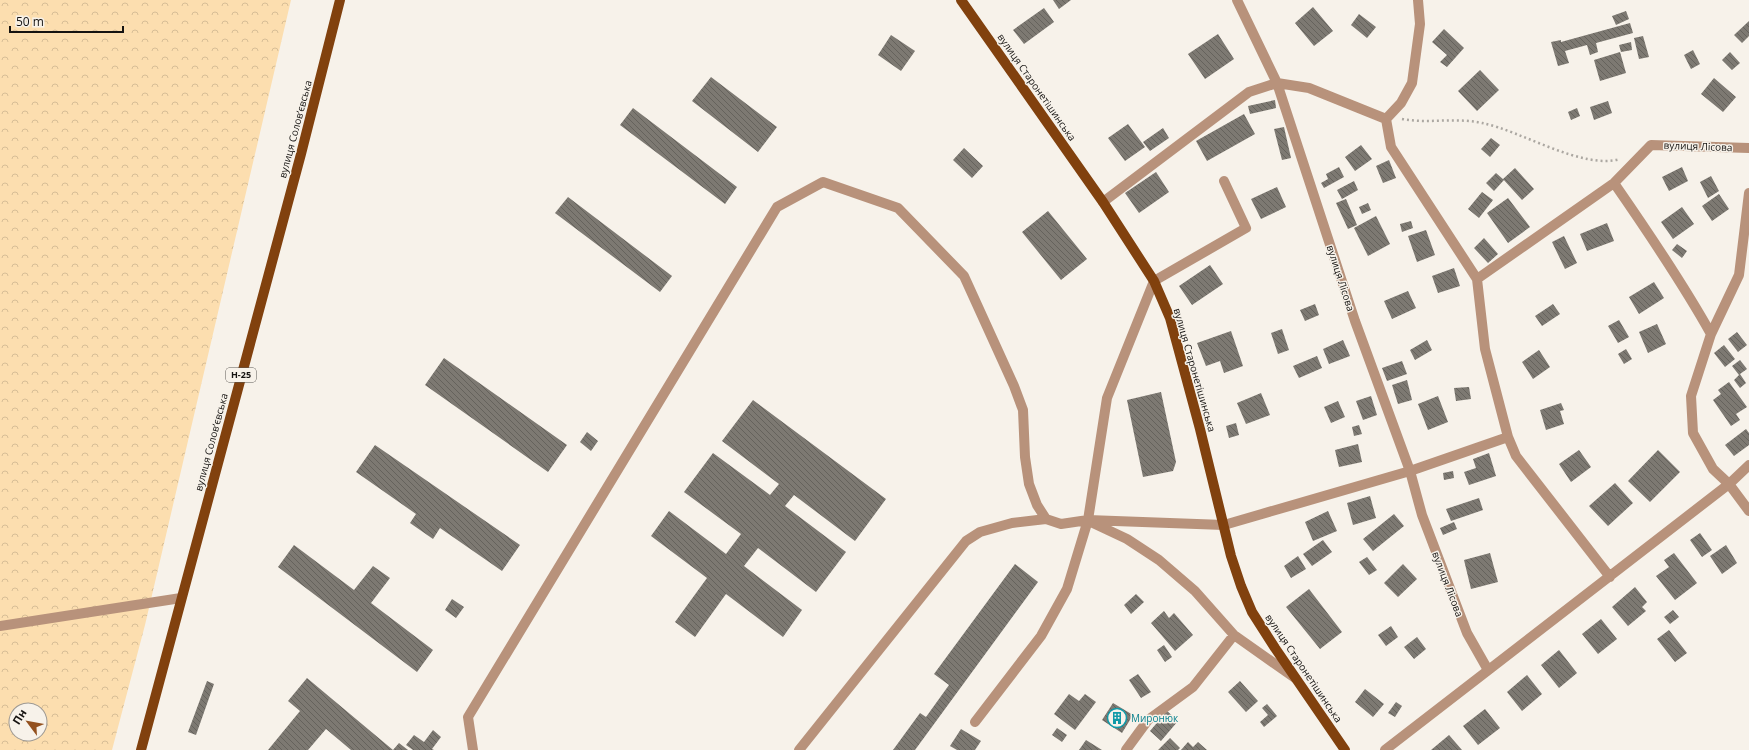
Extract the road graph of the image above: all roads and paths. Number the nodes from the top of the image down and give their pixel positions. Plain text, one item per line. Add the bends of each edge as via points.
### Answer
1 (340, 0) edge
2 (961, 0) edge
3 (1236, 0) edge
4 (1418, 0) edge
5 (1277, 83) junction
6 (1386, 119) junction
7 (1749, 148) edge
8 (1638, 157) junction
9 (1224, 181) dead end
10 (1614, 183) junction
11 (1749, 193) edge
12 (1103, 202) junction
13 (1739, 276) junction
14 (1477, 279) junction
15 (1749, 280) edge
16 (1154, 281) junction
17 (1711, 334) junction
18 (1508, 437) junction
19 (1749, 465) edge
20 (1410, 471) junction
21 (1729, 484) junction
22 (1749, 511) edge
23 (1046, 519) junction
24 (1088, 520) junction
25 (1224, 525) junction
26 (1610, 577) junction
27 (181, 598) junction
28 (0, 626) edge
29 (1234, 634) junction
30 (1488, 670) junction
31 (1295, 678) junction
32 (975, 722) dead end
33 (141, 750) edge
34 (473, 750) edge
35 (799, 750) edge
36 (1126, 750) edge
37 (1345, 750) edge
38 (1384, 750) edge

1 - 27 main road, вулиця Соловʼєвська / Н-25
2 - 12 main road, вулиця Старонетішинська
3 - 5 street, вулиця Лісова
4 - 6 street via 1420,24 1412,83 1401,103
5 - 6 street via 1309,88
5 - 12 street via 1249,92
5 - 20 street, вулиця Лісова via 1355,321
6 - 8 path via 1476,122 1505,129 1592,160 1611,161
6 - 14 street via 1390,147
7 - 8 street, вулиця Лісова via 1651,145
8 - 10 street, вулиця Лісова
9 - 16 street via 1246,228
10 - 14 street, вулиця Лісова
10 - 17 street via 1691,298
11 - 13 street
12 - 16 main road, вулиця Старонетішинська
13 - 15 street
13 - 17 street
14 - 18 street via 1485,349
16 - 24 street via 1107,398
16 - 25 main road, вулиця Старонетішинська via 1170,318
17 - 21 street via 1691,396 1693,433 1713,469
18 - 20 street
18 - 26 street via 1516,456
19 - 21 street
20 - 25 street
20 - 30 street, вулиця Лісова via 1422,515 1467,633
21 - 22 street
21 - 26 street
23 - 24 street via 1061,524
23 - 34 street via 1036,505 1030,484 1025,456 1022,406 964,276 898,208 823,182 777,207 468,716
23 - 35 street via 999,526 980,532 966,541
24 - 25 street
24 - 29 street via 1127,539 1159,560 1194,591
24 - 32 street via 1067,589 1041,636
25 - 31 main road, вулиця Старонетішинська via 1231,556 1252,612
26 - 30 street
27 - 28 street
27 - 33 main road, вулиця Соловʼєвська / Н-25
29 - 31 street
29 - 36 street via 1193,687 1148,720
30 - 38 street
31 - 37 main road, вулиця Старонетішинська

